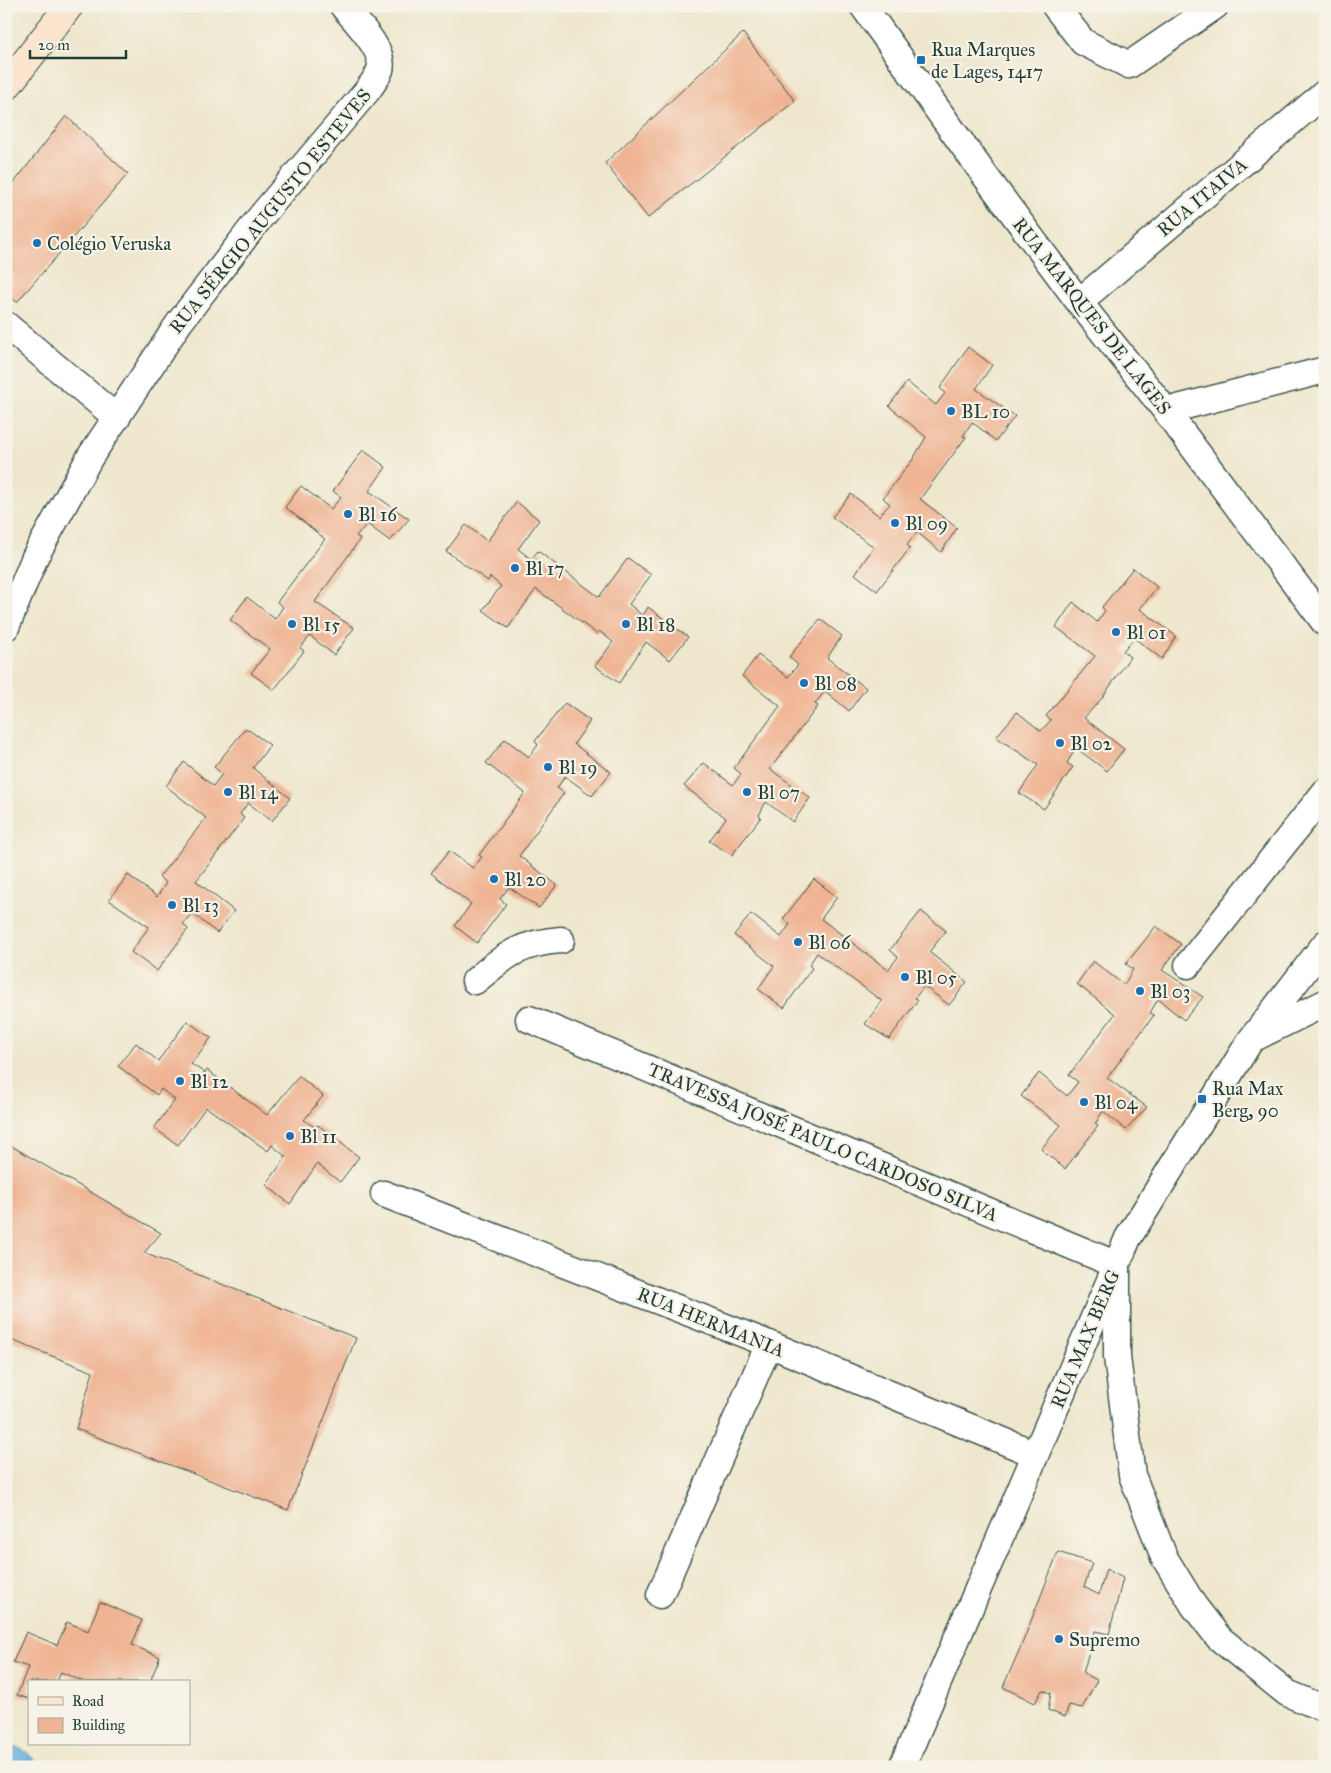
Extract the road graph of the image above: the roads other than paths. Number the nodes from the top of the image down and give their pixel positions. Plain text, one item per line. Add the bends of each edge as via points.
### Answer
1 (69, 6) edge
2 (343, 6) edge
3 (863, 6) edge
4 (1054, 6) edge
5 (1215, 6) edge
6 (6, 87) edge
7 (1325, 93) edge
8 (1079, 302) junction
9 (6, 325) edge
10 (1325, 370) edge
11 (1166, 411) junction
12 (117, 418) junction
13 (1325, 623) edge
14 (6, 627) edge
15 (1325, 792) edge
16 (562, 940) dead end
17 (1325, 944) edge
18 (1188, 965) dead end
19 (475, 981) dead end
20 (1325, 1003) edge
21 (529, 1019) dead end
22 (1250, 1040) junction
23 (384, 1194) dead end
24 (1117, 1265) junction
25 (769, 1344) junction
26 (1035, 1454) junction
27 (660, 1595) dead end
28 (1325, 1709) edge
29 (902, 1767) edge

1 - 6 main road
2 - 12 street, RUA SÉRGIO AUGUSTO ESTEVES via 379,55 380,70 376,78 184,315
3 - 8 street, RUA MARQUES DE LAGES
4 - 5 street via 1083,42 1129,65
7 - 8 street, RUA ITAIVA
8 - 11 street, RUA MARQUES DE LAGES
9 - 12 street
10 - 11 street
11 - 13 street, RUA MARQUES DE LAGES
12 - 14 street, RUA SÉRGIO AUGUSTO ESTEVES via 90,457 35,556
15 - 18 street
16 - 19 street via 542,941 518,949
17 - 22 street, RUA MAX BERG
20 - 22 street
21 - 24 street, TRAVESSA JOSÉ PAULO CARDOSO SILVA
22 - 24 street, RUA MAX BERG via 1128,1238
23 - 25 street, RUA HERMANIA
24 - 26 street, RUA MAX BERG
24 - 28 street via 1117,1357 1132,1476 1164,1557 1194,1606 1219,1638 1287,1693
25 - 26 street, RUA HERMANIA
25 - 27 street
26 - 29 street, RUA MAX BERG

